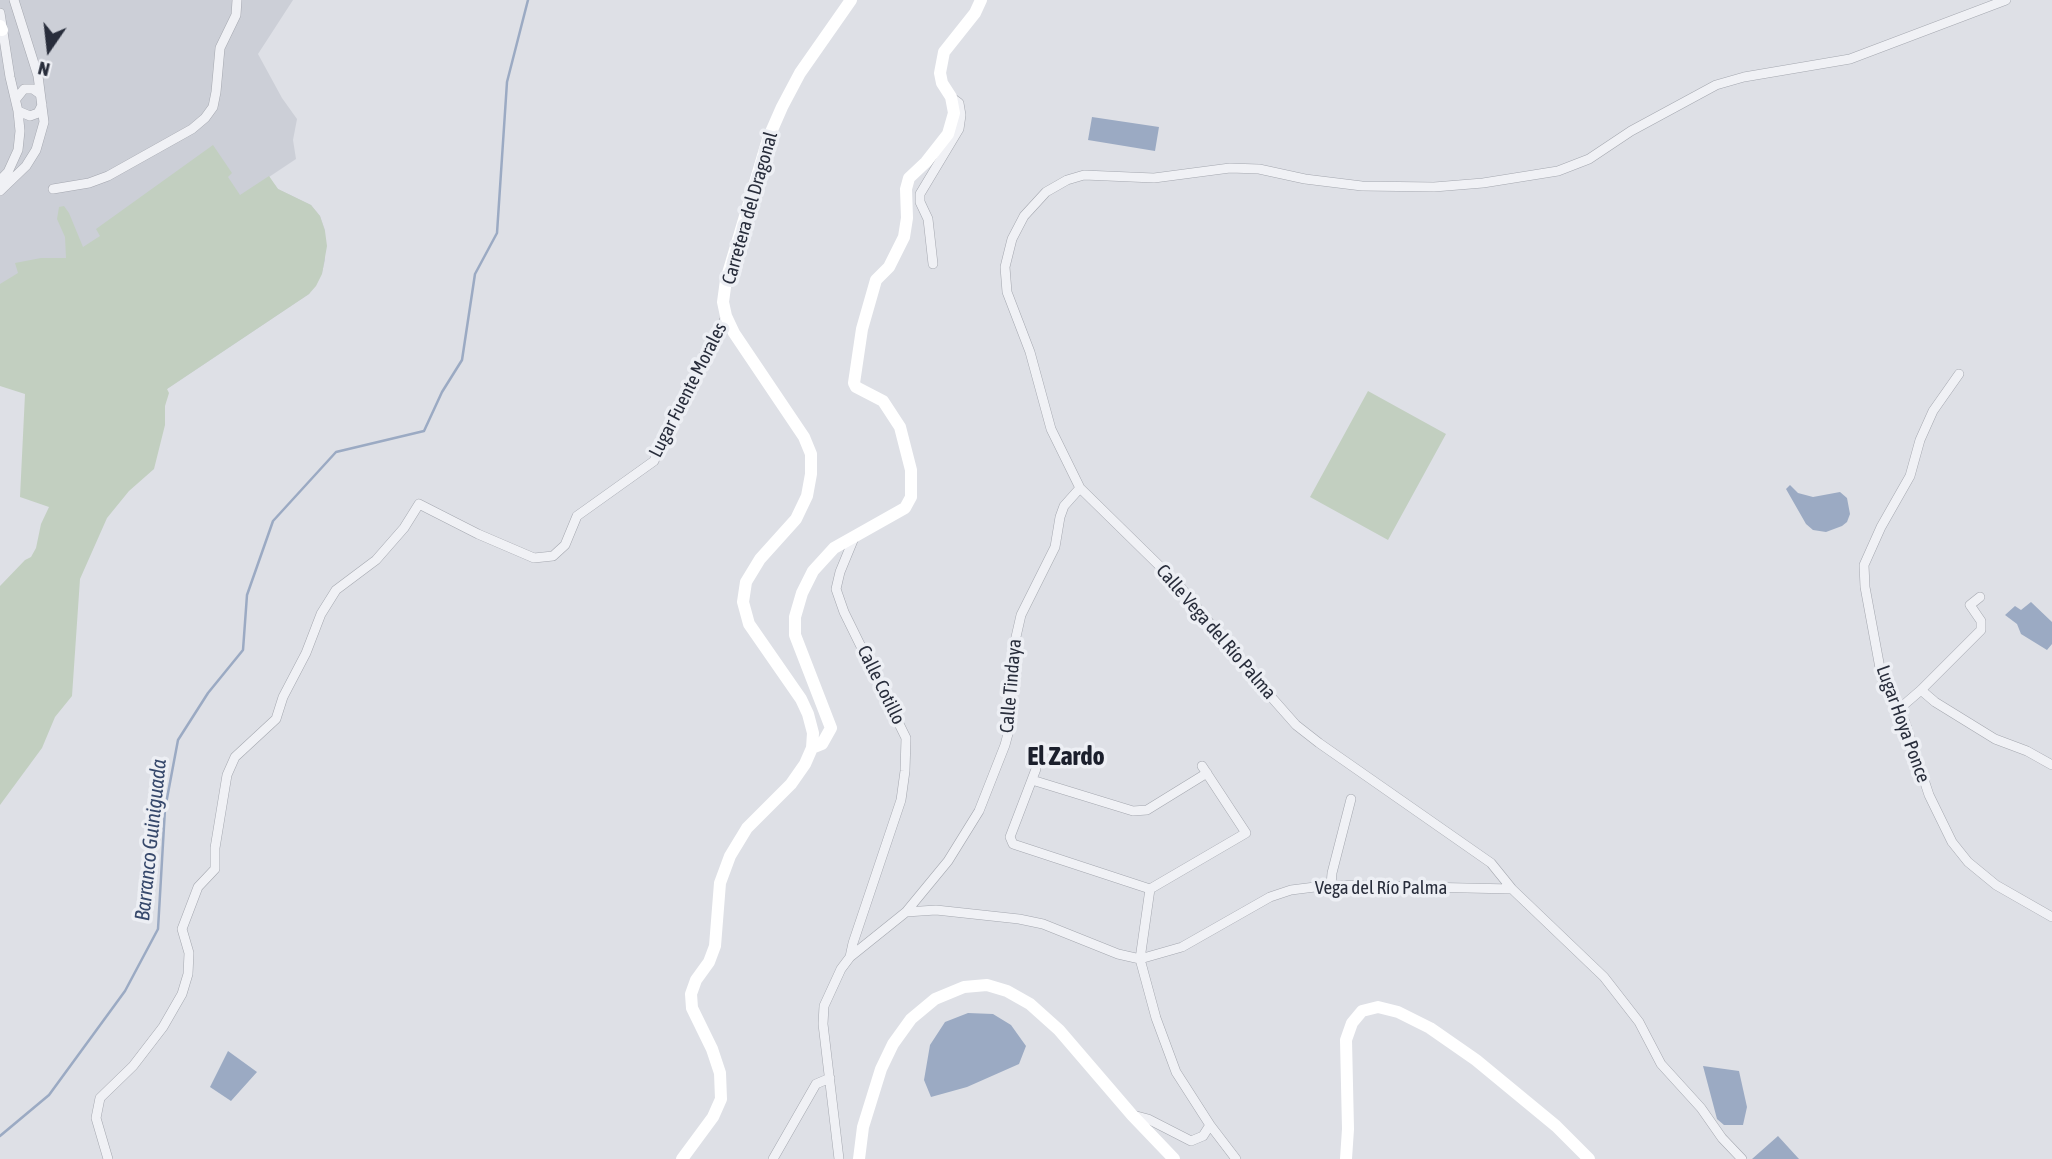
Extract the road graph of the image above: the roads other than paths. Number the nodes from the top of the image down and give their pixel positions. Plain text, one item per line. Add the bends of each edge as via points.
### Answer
1 (14, 0) edge
2 (237, 0) edge
3 (851, 0) edge
4 (981, 0) edge
5 (2006, 0) edge
6 (0, 13) edge
7 (1, 28) edge
8 (40, 94) junction
9 (951, 97) junction
10 (16, 99) junction
11 (43, 105) junction
12 (18, 111) junction
13 (0, 180) edge
14 (53, 189) dead end
15 (0, 191) edge
16 (933, 264) dead end
17 (726, 316) junction
18 (1959, 374) dead end
19 (1080, 488) junction
20 (854, 538) junction
21 (1980, 597) dead end
22 (1921, 690) junction
23 (1899, 709) junction
24 (812, 748) junction
25 (2052, 765) edge
26 (1036, 769) dead end
27 (1032, 780) junction
28 (1351, 799) dead end
29 (1331, 886) junction
30 (1150, 889) junction
31 (1512, 889) junction
32 (906, 912) junction
33 (2052, 917) edge
34 (850, 957) junction
35 (1140, 959) junction
36 (830, 1078) junction
37 (1132, 1115) junction
38 (1210, 1125) junction
39 (108, 1159) edge
40 (682, 1159) edge
41 (773, 1159) edge
42 (839, 1159) edge
43 (859, 1159) edge
44 (1174, 1159) edge
45 (1236, 1159) edge
46 (1346, 1159) edge
47 (1589, 1159) edge
48 (1742, 1159) edge

1 - 8 street
2 - 14 street via 236,15 220,48 213,107 205,118 108,176
3 - 17 street, Carretera del Dragonal via 800,73 768,139 726,280
4 - 9 street via 944,52 940,73
5 - 19 street, Calle Vega del Río Palma via 1850,59 1716,85 1589,159 1558,171 1434,187 1362,186 1230,167 1154,178 1084,175 1068,180 1046,192 1024,216 1005,267 1007,292 1030,352 1051,429
6 - 7 street
7 - 10 street
8 - 10 street via 24,89
8 - 11 street
9 - 16 street via 959,103 959,130 919,202 928,219
9 - 20 street via 954,113 948,134 909,178 904,237 876,281 862,329 854,383 883,401 900,426 911,470 911,497 905,508
10 - 12 street
11 - 12 street via 34,115
11 - 15 street via 44,122 36,150
12 - 13 street via 18,150
17 - 24 street, Carretera del Dragonal via 811,454 807,496 796,519 746,582 743,602 750,624 801,699 813,733
17 - 39 street, Lugar Fuente Morales via 654,461 577,516 565,545 553,556 534,558 419,504 376,560 336,590 276,719 235,757 227,775 215,869 198,887 182,929 189,953 182,994 133,1066 100,1098 96,1118
18 - 23 street, Lugar Hoya Ponce via 1933,411 1910,476 1864,565 1882,679
19 - 31 street, Calle Vega del Río Palma via 1178,584 1297,725 1491,863
19 - 32 street, Calle Tindaya via 1064,506 1055,547 1021,615 1013,650 1009,730 979,811 948,861
20 - 24 street via 834,548 813,570 795,617 798,645 831,728 822,744
20 - 34 street, Calle Cotillo via 836,589 906,738 901,800
21 - 22 street via 1970,605 1981,629
22 - 23 street
22 - 25 street via 1995,739
23 - 33 street, Lugar Hoya Ponce via 1929,795 1952,842 1996,886
24 - 40 street via 791,784 747,828 720,883 715,946 691,995 692,1008 720,1073 721,1099
26 - 27 street
27 - 30 street via 1010,837 1013,844
27 - 30 street via 1133,811 1147,810 1205,770 1246,833
28 - 29 street
29 - 31 street, Vega del Río Palma
29 - 35 street, Vega del Río Palma via 1270,897 1182,947
30 - 35 street
31 - 48 street, Calle Vega del Río Palma via 1604,977 1639,1022 1661,1064
32 - 34 street, Calle Tindaya
32 - 35 street via 936,910 1019,919
34 - 36 street via 824,1006
35 - 38 street via 1176,1072
36 - 41 street via 816,1084
36 - 42 street
37 - 38 street via 1191,1141 1203,1136
37 - 43 street via 1059,1030 1030,1004 987,985 964,987 935,999 911,1019 893,1044 871,1098
37 - 44 street
38 - 45 street
46 - 47 street via 1346,1040 1362,1011 1378,1007 1430,1028 1476,1060

